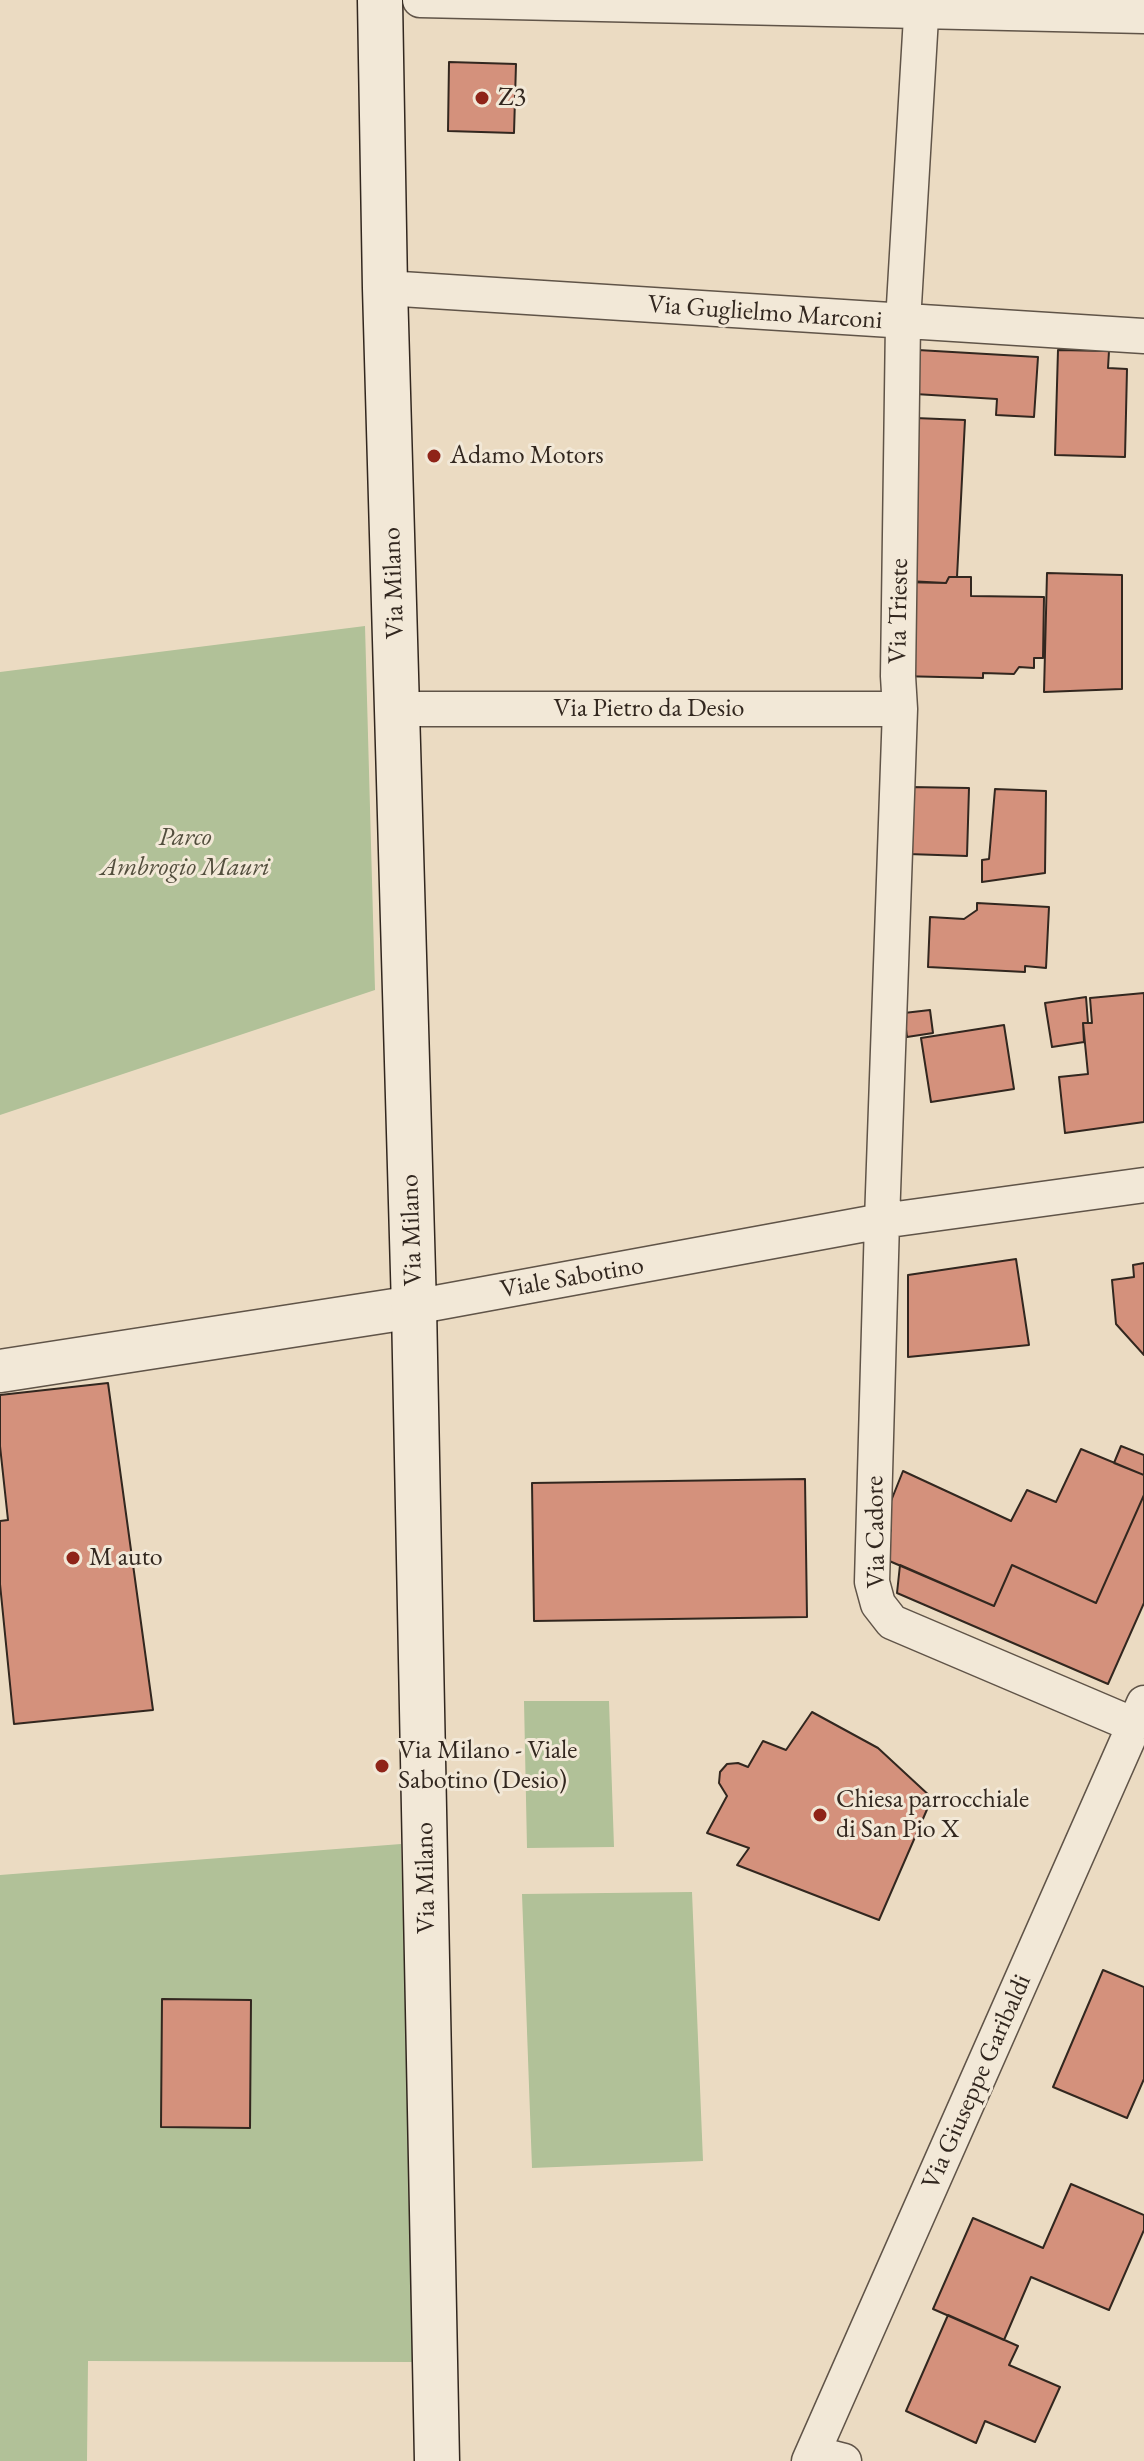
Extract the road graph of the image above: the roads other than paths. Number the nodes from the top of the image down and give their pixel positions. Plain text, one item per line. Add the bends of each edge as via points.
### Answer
1 (380, 0) edge
2 (420, 0) edge
3 (922, 5) edge
4 (1144, 16) edge
5 (385, 288) junction
6 (903, 322) junction
7 (1144, 336) edge
8 (398, 709) junction
9 (900, 709) junction
10 (1144, 1185) edge
11 (882, 1221) junction
12 (414, 1307) junction
13 (0, 1371) edge
14 (1139, 1714) edge
15 (822, 2458) edge
16 (437, 2461) edge

1 - 5 main road, Via Milano
2 - 3 street
3 - 4 street
3 - 6 street, Via Trieste
5 - 6 street, Via Guglielmo Marconi
5 - 8 main road, Via Milano
6 - 7 street, Via Guglielmo Marconi
6 - 9 street, Via Trieste
8 - 9 street, Via Pietro da Desio
8 - 12 main road, Via Milano
9 - 11 street, Via Trieste
10 - 11 street, Viale Sabotino
11 - 12 street, Viale Sabotino
11 - 14 street, Via Cadore via 872,1582 878,1604 892,1622
12 - 13 street, Viale Sabotino
12 - 16 main road, Via Milano
14 - 15 street, Via Giuseppe Garibaldi

